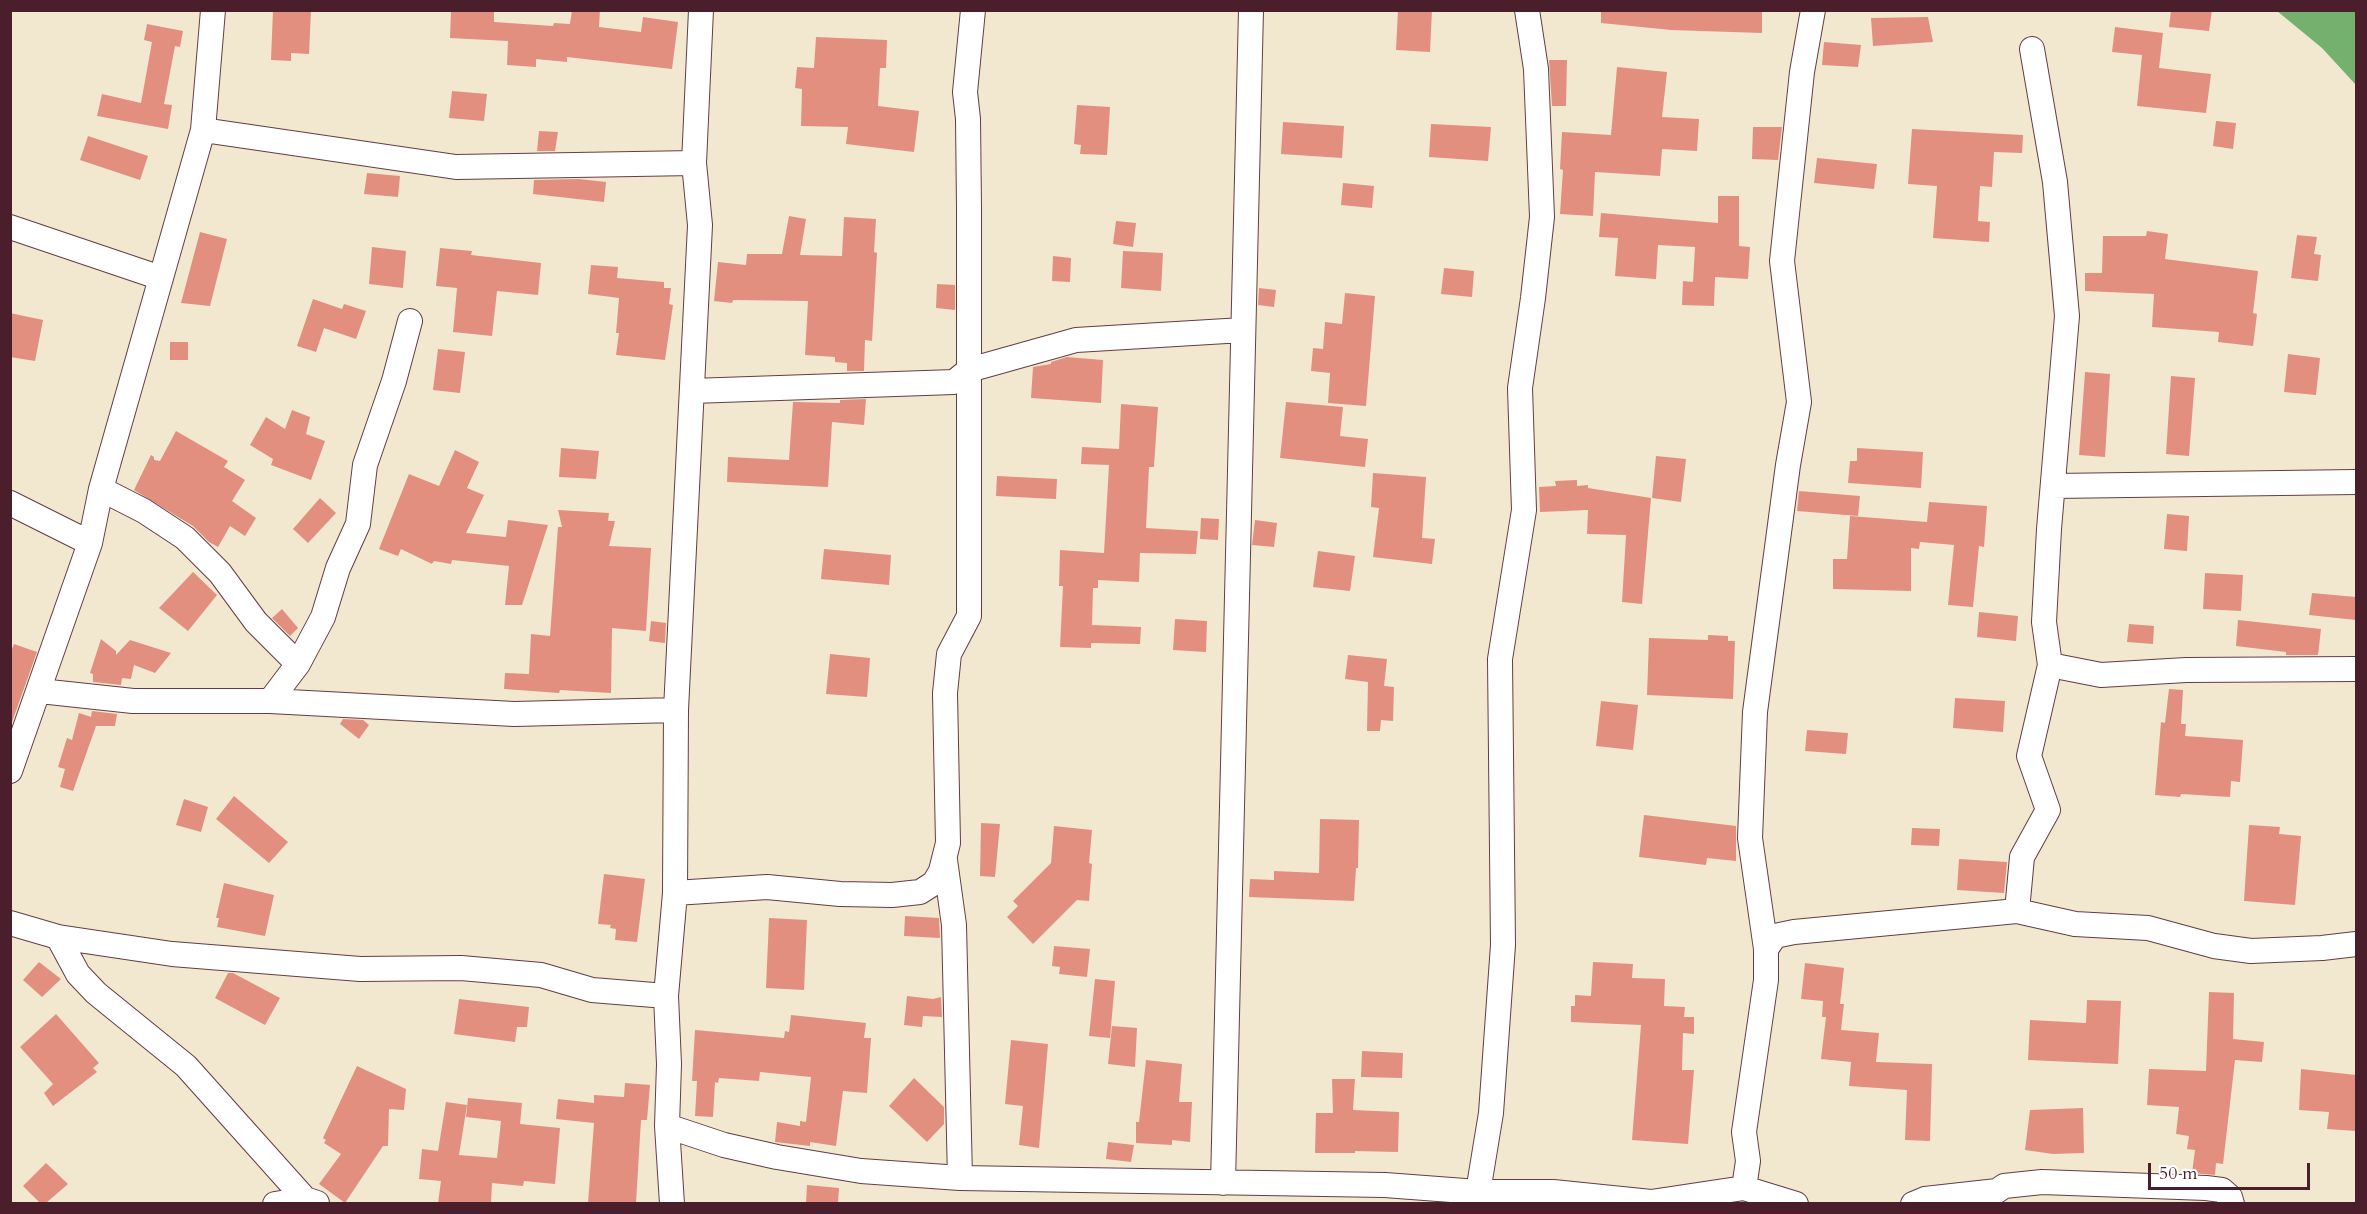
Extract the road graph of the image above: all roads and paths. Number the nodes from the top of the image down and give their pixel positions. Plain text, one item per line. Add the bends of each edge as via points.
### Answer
1 (213, 10) edge
2 (701, 10) edge
3 (973, 10) edge
4 (1251, 10) edge
5 (1527, 10) edge
6 (1813, 10) edge
7 (2032, 49) dead end
8 (202, 130) junction
9 (694, 163) junction
10 (10, 226) edge
11 (161, 278) junction
12 (410, 321) dead end
13 (1243, 330) junction
14 (969, 370) junction
15 (692, 391) junction
16 (2356, 482) edge
17 (2053, 486) junction
18 (102, 489) junction
19 (10, 503) edge
20 (90, 543) junction
21 (298, 664) junction
22 (2050, 665) junction
23 (2356, 669) edge
24 (40, 691) junction
25 (270, 700) junction
26 (676, 710) junction
27 (10, 771) edge
28 (944, 857) junction
29 (675, 893) junction
30 (2017, 911) junction
31 (10, 923) edge
32 (58, 937) junction
33 (2356, 944) edge
34 (1766, 950) junction
35 (666, 996) junction
36 (667, 1126) junction
37 (960, 1178) junction
38 (1223, 1183) junction
39 (1744, 1188) junction
40 (1463, 1195) edge
41 (1996, 1197) edge
42 (312, 1201) edge
43 (275, 1203) edge
44 (672, 1203) edge
45 (1796, 1203) edge
46 (1913, 1203) edge
47 (2232, 1203) edge

1 - 8 street
2 - 9 street
3 - 14 street via 965,92
4 - 13 street
5 - 40 street via 1536,69 1542,217 1520,388 1524,510 1500,659 1503,945 1491,1113
6 - 34 street via 1802,72 1782,261 1798,402 1755,712 1750,838
7 - 17 street via 2055,182 2067,316
8 - 9 street via 456,167
8 - 11 street
9 - 15 street via 700,225
10 - 11 street
11 - 18 street
12 - 21 street via 365,465 358,524 338,568 323,617
13 - 14 street via 1076,340
13 - 38 street
14 - 15 street via 954,382
14 - 28 street via 969,616 949,654 945,693 948,843
15 - 26 street
16 - 17 street
17 - 22 street via 2044,622
18 - 20 street
18 - 21 street via 185,538 220,573 256,622
19 - 20 street
20 - 24 street
21 - 25 street
22 - 23 street via 2101,675
22 - 30 street via 2029,756 2048,810 2022,857
24 - 25 street via 133,701
24 - 27 street
25 - 26 street via 514,714
26 - 29 street
28 - 29 street via 934,883 920,892 840,894 767,887
28 - 37 street via 954,926
29 - 35 street
30 - 33 street via 2075,924 2148,928 2214,946 2251,951
30 - 34 street via 1794,932 1776,936
31 - 32 street
32 - 35 street via 172,954 304,965 461,968 541,975 592,990
32 - 42 street via 78,974 96,993 186,1066
34 - 39 street via 1766,980 1744,1132 1748,1161
35 - 36 street
36 - 37 street via 777,1157 861,1171
36 - 44 street
37 - 38 street
38 - 40 street via 1385,1185
39 - 40 street via 1651,1202 1554,1192
39 - 45 street
41 - 46 street via 1924,1199
41 - 47 street via 2004,1186 2042,1182 2206,1188 2222,1190
42 - 43 street

